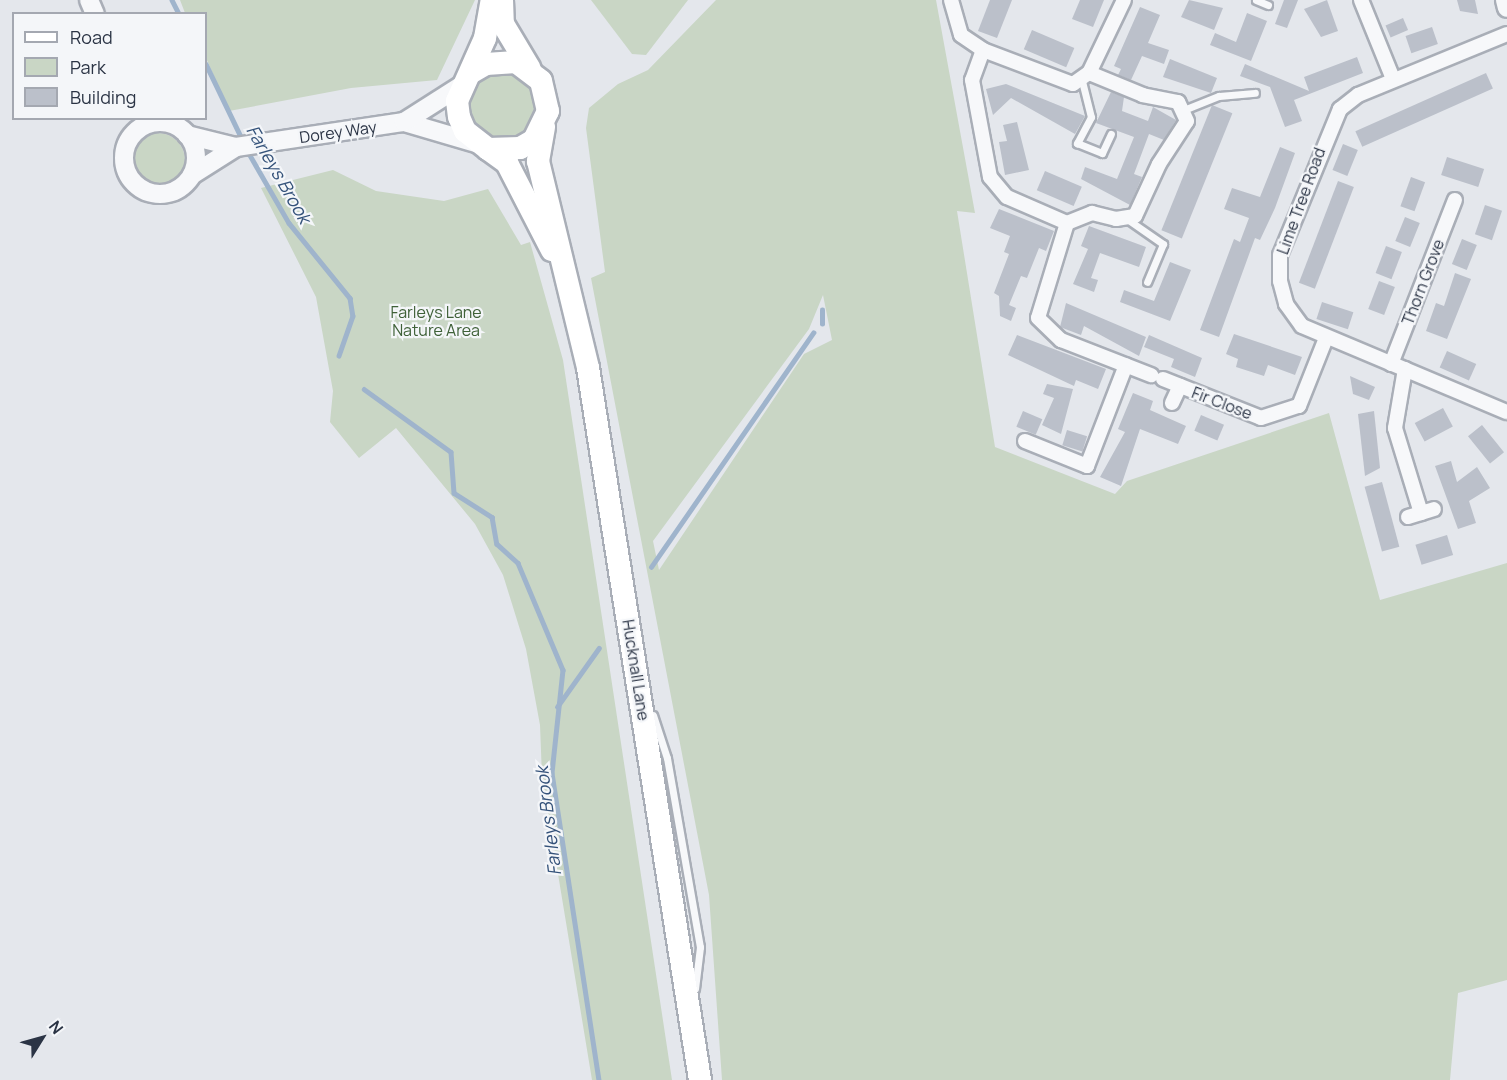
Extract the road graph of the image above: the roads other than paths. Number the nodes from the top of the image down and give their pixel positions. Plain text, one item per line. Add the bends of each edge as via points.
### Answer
1 (492, 0) edge
2 (502, 0) edge
3 (951, 0) edge
4 (1124, 0) edge
5 (1256, 0) edge
6 (1505, 0) edge
7 (1357, 1) edge
8 (1268, 5) dead end
9 (1507, 8) edge
10 (1507, 34) edge
11 (983, 50) junction
12 (530, 69) junction
13 (1086, 77) junction
14 (467, 79) junction
15 (1393, 79) junction
16 (1255, 93) dead end
17 (1186, 109) junction
18 (160, 121) edge
19 (404, 122) junction
20 (133, 126) edge
21 (543, 127) junction
22 (1111, 134) dead end
23 (187, 135) junction
24 (482, 146) junction
25 (236, 147) junction
26 (192, 175) junction
27 (1455, 200) dead end
28 (1127, 219) junction
29 (1067, 223) junction
30 (559, 262) junction
31 (1148, 282) dead end
32 (1326, 338) junction
33 (1391, 364) junction
34 (1126, 365) junction
35 (1405, 369) junction
36 (1180, 386) junction
37 (1172, 403) dead end
38 (1507, 411) edge
39 (1025, 441) dead end
40 (1421, 513) dead end
41 (700, 1080) edge

1 - 14 main road, Hucknall Lane
2 - 12 main road, Hucknall Lane via 503,24
3 - 11 street via 960,35
4 - 13 street
5 - 8 lane
6 - 9 street
7 - 15 street
10 - 15 street, Lime Tree Road
11 - 13 street via 1063,82
11 - 29 street via 972,80 990,177 1007,197
12 - 14 main road via 501,60
12 - 21 main road, Hucknall Lane via 547,95
13 - 17 street via 1143,95 1162,95
13 - 22 lane via 1090,117 1077,143 1102,153
14 - 19 street, Dorey Way
14 - 24 main road, Hucknall Lane via 459,117
15 - 32 street, Lime Tree Road via 1358,95 1328,127 1280,255 1286,304 1302,326
16 - 17 lane via 1219,96
17 - 28 street via 1182,135 1159,164 1142,208
18 - 20 street
18 - 23 street
19 - 24 street, Dorey Way
19 - 25 street, Dorey Way
20 - 26 street via 125,168 139,188 174,191
21 - 24 main road via 520,148
21 - 30 main road, Hucknall Lane via 538,161
23 - 25 street, Dorey Way
23 - 26 street via 196,154
24 - 30 main road, Hucknall Lane via 507,163
25 - 26 street, Dorey Way
27 - 33 street, Thorn Grove
28 - 29 street via 1092,213
28 - 31 lane via 1163,244
29 - 34 street, Fir Close via 1038,318 1060,340
30 - 41 main road, Hucknall Lane via 588,368
32 - 33 street, Lime Tree Road
32 - 36 street, Fir Close via 1299,406 1261,418
33 - 35 street, Lime Tree Road
34 - 36 street, Fir Close
34 - 39 street via 1088,466
35 - 38 street, Lime Tree Road
35 - 40 street via 1395,428
36 - 37 street, Fir Close

